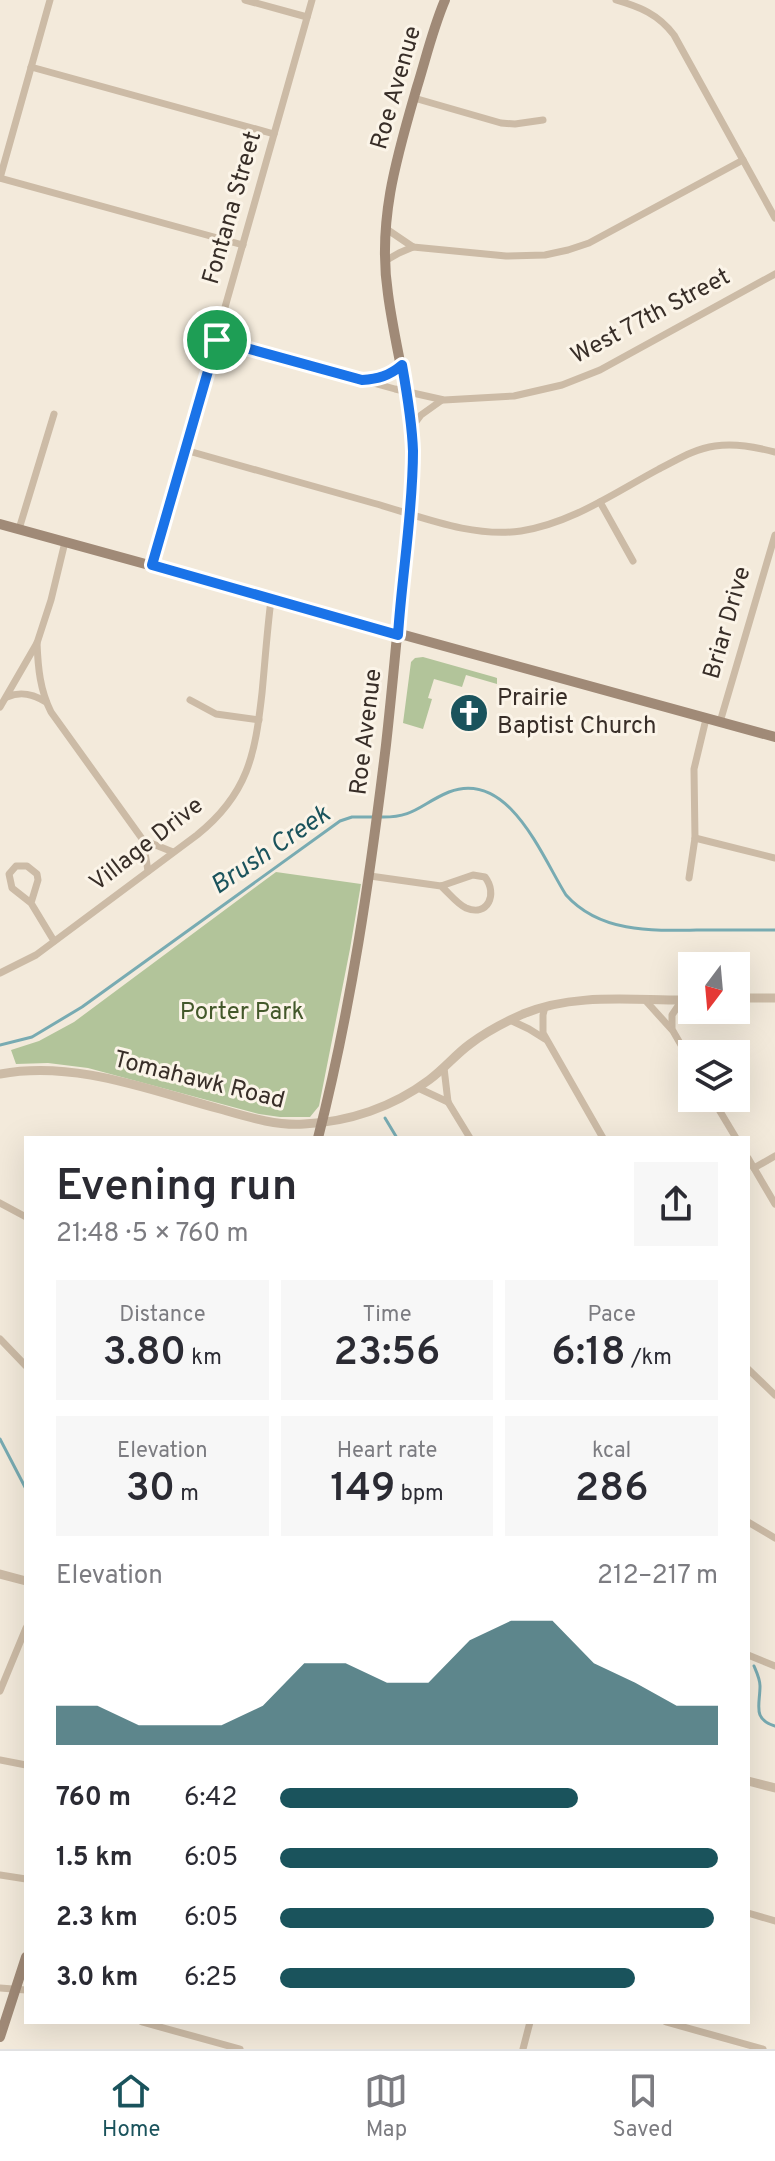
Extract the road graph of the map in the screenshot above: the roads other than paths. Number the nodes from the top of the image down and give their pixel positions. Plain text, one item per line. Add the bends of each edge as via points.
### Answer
1 (50, 0) edge
2 (245, 0) edge
3 (312, 0) edge
4 (445, 0) edge
5 (616, 0) edge
6 (307, 17) junction
7 (31, 67) junction
8 (414, 98) junction
9 (543, 120) dead end
10 (274, 134) junction
11 (743, 160) junction
12 (0, 178) edge
13 (775, 218) edge
14 (385, 228) junction
15 (243, 245) junction
16 (413, 247) junction
17 (385, 261) junction
18 (775, 274) edge
19 (217, 340) junction
20 (402, 365) junction
21 (362, 380) junction
22 (407, 392) junction
23 (444, 400) junction
24 (54, 414) dead end
25 (412, 427) junction
26 (185, 450) junction
27 (775, 452) edge
28 (600, 502) junction
29 (409, 514) junction
30 (0, 524) edge
31 (19, 529) junction
32 (775, 535) edge
33 (65, 542) junction
34 (633, 561) dead end
35 (152, 565) junction
36 (271, 600) junction
37 (398, 635) junction
38 (37, 643) junction
39 (6, 698) junction
40 (190, 700) dead end
41 (46, 702) junction
42 (0, 707) edge
43 (706, 719) junction
44 (259, 720) junction
45 (720, 722) junction
46 (775, 737) edge
47 (695, 838) junction
48 (143, 840) junction
49 (173, 852) junction
50 (775, 858) edge
51 (148, 871) junction
52 (370, 876) junction
53 (689, 878) dead end
54 (441, 886) junction
55 (31, 903) junction
56 (54, 941) junction
57 (0, 973) edge
58 (750, 998) edge
59 (775, 998) edge
60 (645, 1000) junction
61 (678, 1000) edge
62 (545, 1007) junction
63 (678, 1009) edge
64 (510, 1020) junction
65 (673, 1031) junction
66 (678, 1040) edge
67 (546, 1041) junction
68 (444, 1068) junction
69 (0, 1074) edge
70 (418, 1088) junction
71 (448, 1102) junction
72 (720, 1112) edge
73 (322, 1122) junction
74 (318, 1136) edge
75 (469, 1136) edge
76 (602, 1136) edge
77 (735, 1136) edge
78 (775, 1156) edge
79 (750, 1161) edge
80 (754, 1168) junction
81 (0, 1203) edge
82 (775, 1204) edge
83 (24, 1216) edge
84 (0, 1339) edge
85 (24, 1364) edge
86 (750, 1371) edge
87 (775, 1395) edge
88 (750, 1523) edge
89 (775, 1538) edge
90 (0, 1574) edge
91 (24, 1580) edge
92 (24, 1633) edge
93 (750, 1656) edge
94 (775, 1666) edge
95 (0, 1691) edge
96 (0, 1760) edge
97 (24, 1765) edge
98 (750, 1782) edge
99 (775, 1788) edge
100 (0, 1875) edge
101 (24, 1879) edge
102 (750, 1914) edge
103 (775, 1921) edge
104 (24, 1968) edge
105 (0, 1988) edge
106 (20, 1990) edge
107 (149, 2024) edge
108 (529, 2024) edge
109 (673, 2024) edge
110 (0, 2037) edge
111 (240, 2049) edge
112 (523, 2049) edge
113 (763, 2049) edge

1 - 7 street
2 - 6 street
3 - 6 street, Fontana Street
4 - 8 main road, Roe Avenue
5 - 11 street via 642,8 667,26
6 - 10 street, Fontana Street
7 - 10 street
7 - 12 street
8 - 9 street via 501,123
8 - 14 main road, Roe Avenue
10 - 15 street, Fontana Street
11 - 13 street
11 - 16 street via 609,234 568,250 506,256
12 - 15 street
14 - 16 street
14 - 17 main road, Roe Avenue
15 - 19 street, Fontana Street
16 - 17 street
17 - 20 main road, Roe Avenue
18 - 23 street, West 77th Street via 581,378 514,396
19 - 21 street, West 77th Street
19 - 26 street, Fontana Street
20 - 21 street via 379,379
20 - 22 main road, Roe Avenue
21 - 22 street, West 77th Street
22 - 23 street, West 77th Street
22 - 25 main road, Roe Avenue
23 - 25 street
24 - 31 street
25 - 29 main road, Roe Avenue
26 - 29 street
26 - 35 street, Fontana Street
27 - 28 street via 736,445 703,448
28 - 29 street via 548,525 519,531 464,529
28 - 34 street
29 - 37 main road, Roe Avenue
30 - 31 main road
31 - 33 main road
32 - 45 street, Briar Drive
33 - 35 main road
33 - 38 street
35 - 36 main road
36 - 37 main road
36 - 44 street, Village Drive
37 - 43 main road
37 - 52 main road, Roe Avenue
38 - 39 street
38 - 41 street
39 - 41 street via 25,694
39 - 42 street
40 - 44 street via 216,714
41 - 48 street
43 - 45 main road
43 - 47 street via 694,769
44 - 49 street, Village Drive via 248,769 233,798 206,828
45 - 46 main road
47 - 50 street
47 - 53 street
48 - 49 street
48 - 51 street
49 - 51 street, Village Drive
51 - 56 street, Village Drive
52 - 54 street
52 - 73 main road, Roe Avenue
54 - 54 street via 473,875 485,877 492,894 481,909 471,909
55 - 55 street via 9,881 16,866 37,874
55 - 56 street
56 - 57 street, Village Drive
58 - 59 street
60 - 61 street, Tomahawk Road
60 - 62 street, Tomahawk Road via 592,999
60 - 65 street
62 - 64 street, Tomahawk Road
62 - 67 street
63 - 65 street via 672,1015
64 - 67 street
64 - 68 street, Tomahawk Road
65 - 66 street
67 - 76 street
68 - 70 street, Tomahawk Road
68 - 71 street
69 - 73 street, Tomahawk Road via 44,1070 89,1075 266,1121
70 - 71 street
70 - 73 street, Tomahawk Road via 370,1112
71 - 75 street
72 - 77 street
73 - 74 main road, Roe Avenue
78 - 80 street
79 - 80 street
80 - 82 street
81 - 83 street
84 - 85 street
86 - 87 street
88 - 89 street
90 - 91 street
92 - 95 street
93 - 94 street
96 - 97 street
98 - 99 street
100 - 101 street
102 - 103 street
104 - 106 main road
105 - 106 street
106 - 110 main road
107 - 111 street
108 - 112 street
109 - 113 street

